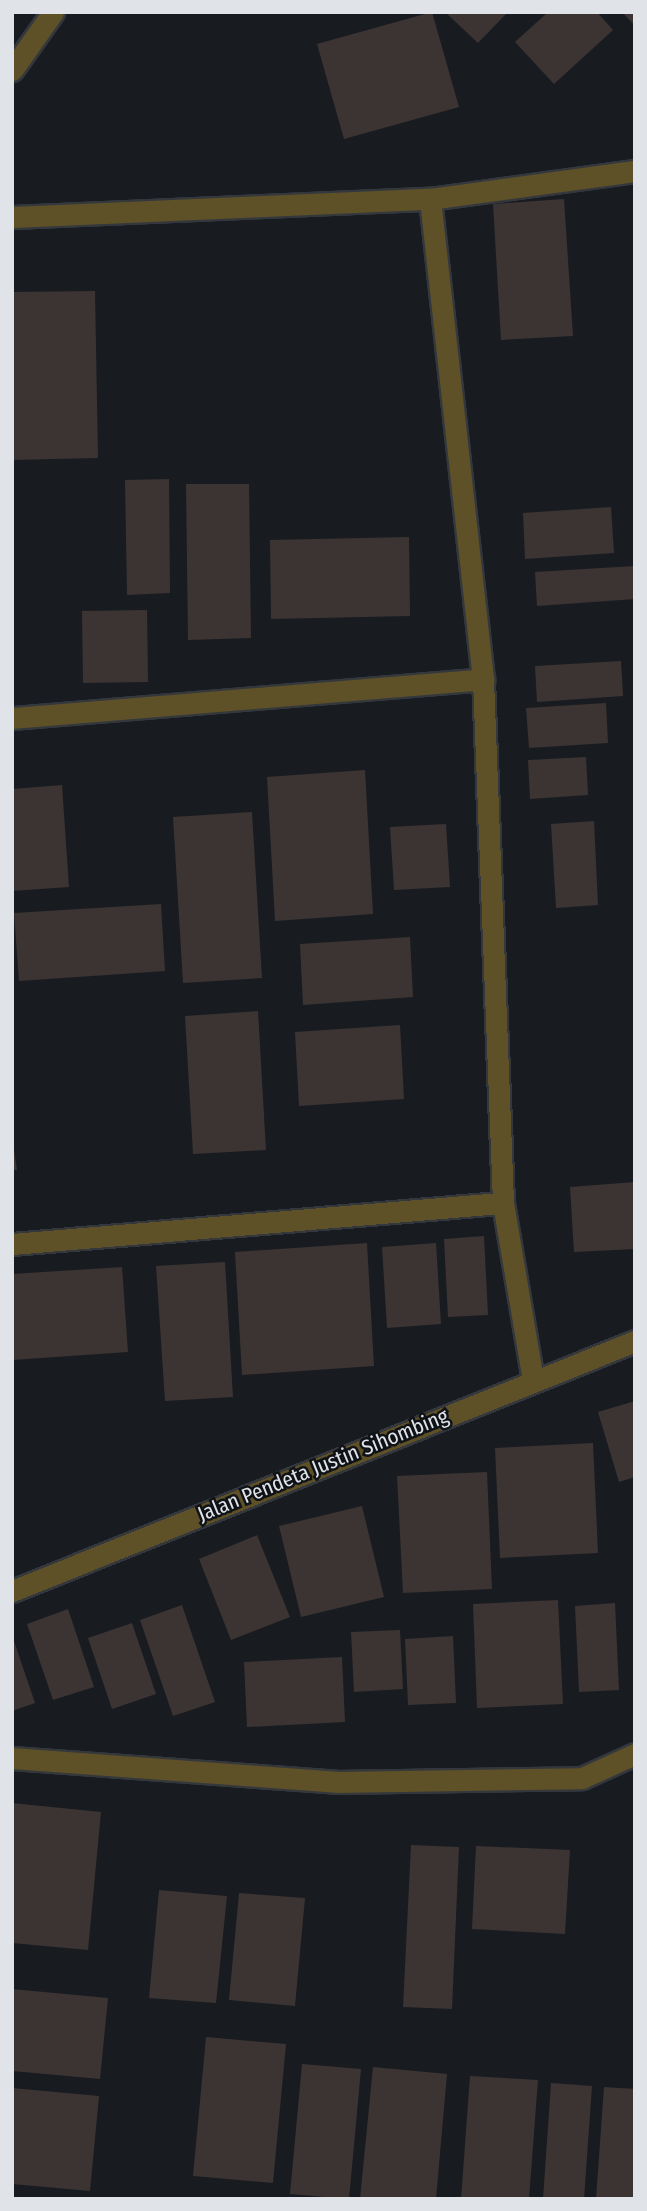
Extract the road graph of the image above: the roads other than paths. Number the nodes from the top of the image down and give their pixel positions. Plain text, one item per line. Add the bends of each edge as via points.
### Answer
1 (53, 12) edge
2 (12, 70) edge
3 (635, 171) edge
4 (430, 199) junction
5 (12, 217) edge
6 (483, 679) junction
7 (12, 718) edge
8 (503, 1203) junction
9 (12, 1244) edge
10 (635, 1341) edge
11 (533, 1380) junction
12 (12, 1591) edge
13 (635, 1754) edge
14 (12, 1758) edge

1 - 2 street
3 - 4 street
4 - 5 street
4 - 6 street
6 - 7 street
6 - 8 street
8 - 9 street
8 - 11 street
10 - 11 street, Jalan Pendeta Justin Sihombing
11 - 12 street, Jalan Pendeta Justin Sihombing
13 - 14 street via 582,1778 336,1782

